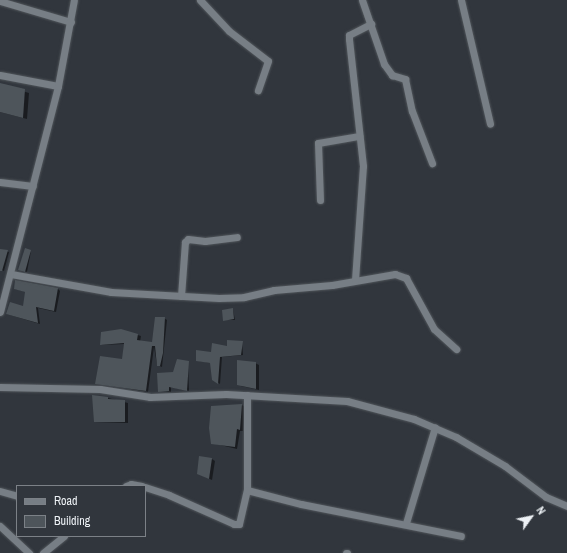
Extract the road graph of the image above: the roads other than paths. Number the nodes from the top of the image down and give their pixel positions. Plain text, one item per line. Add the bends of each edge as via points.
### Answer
1 (74, 0) edge
2 (200, 0) edge
3 (362, 0) edge
4 (460, 0) edge
5 (0, 1) edge
6 (71, 22) junction
7 (371, 24) junction
8 (0, 75) edge
9 (58, 86) junction
10 (258, 90) dead end
11 (490, 124) dead end
12 (359, 136) junction
13 (432, 163) dead end
14 (0, 182) edge
15 (33, 186) junction
16 (320, 200) dead end
17 (237, 237) dead end
18 (10, 274) junction
19 (355, 280) junction
20 (181, 296) junction
21 (0, 312) edge
22 (456, 349) dead end
23 (0, 387) edge
24 (247, 395) junction
25 (435, 427) junction
26 (146, 487) edge
27 (247, 490) junction
28 (0, 491) edge
29 (16, 496) edge
30 (567, 506) edge
31 (406, 523) junction
32 (0, 526) edge
33 (461, 536) dead end
34 (63, 537) edge
35 (29, 553) edge
36 (44, 553) edge

1 - 6 street
2 - 10 street via 230,31 268,61
3 - 7 street
4 - 11 street
5 - 6 street
6 - 9 street
7 - 12 street via 349,35
7 - 13 street via 390,74 405,79 412,111
8 - 9 street
9 - 15 street
12 - 16 street via 318,143
12 - 19 street via 363,188
14 - 15 street
15 - 18 street
17 - 20 street via 205,241 188,239 185,242
18 - 20 street via 111,292
18 - 21 street
19 - 20 street via 332,285 258,292 244,297
19 - 22 street via 395,274 406,278 434,329
23 - 24 street via 100,389 150,397
24 - 25 street via 347,401
24 - 27 street
25 - 30 street via 477,448 546,497
25 - 31 street
26 - 27 street via 236,525 240,522
27 - 31 street via 301,504
28 - 29 street
31 - 33 street
32 - 35 street
34 - 36 street

